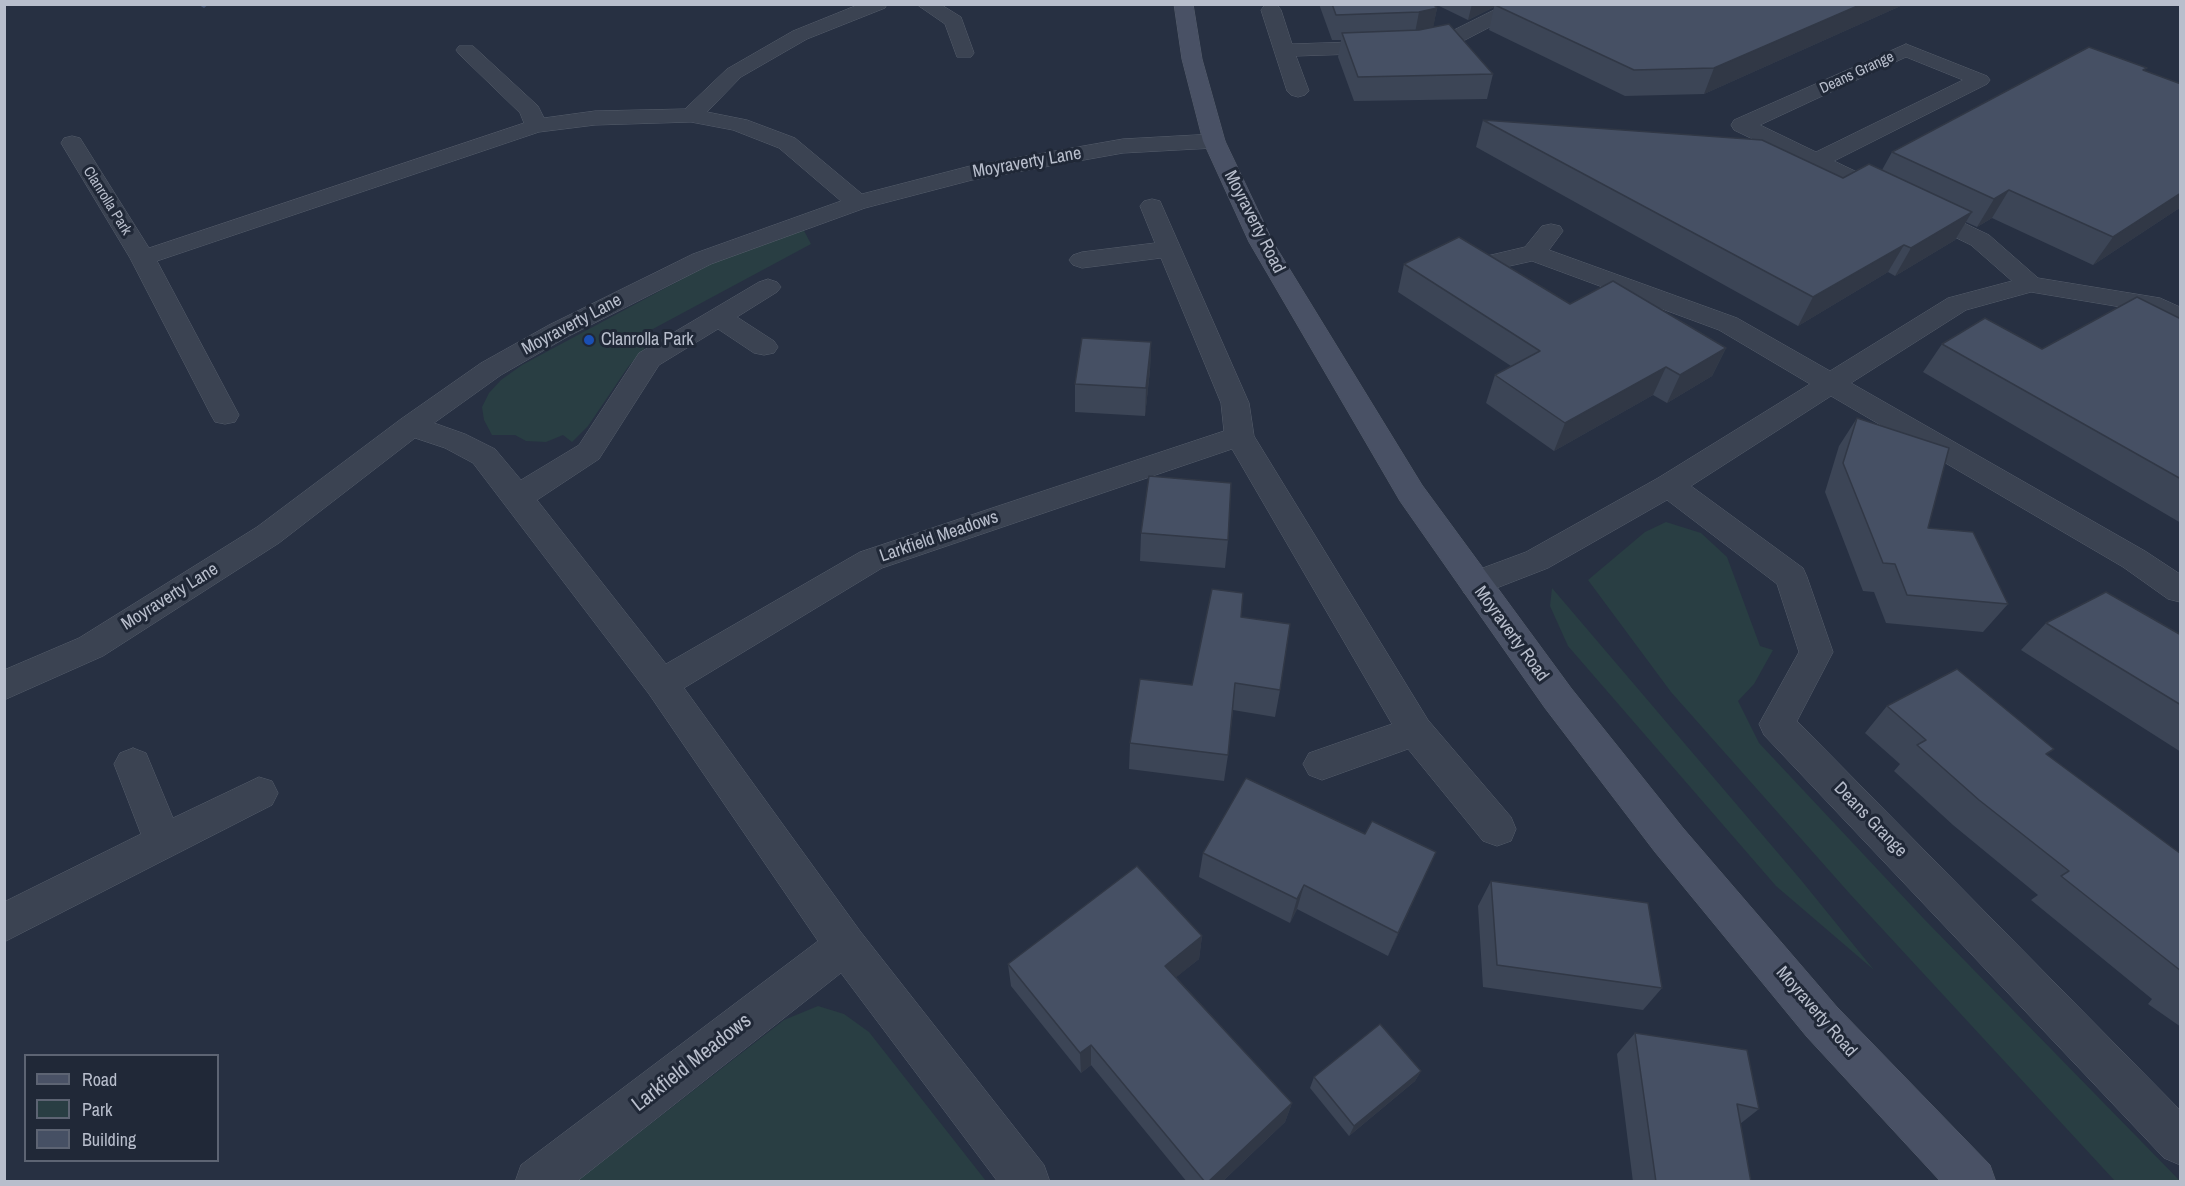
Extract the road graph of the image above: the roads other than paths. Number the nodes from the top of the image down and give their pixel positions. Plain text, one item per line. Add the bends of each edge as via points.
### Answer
1 (878, 4) edge
2 (925, 4) edge
3 (1184, 4) edge
4 (1525, 4) edge
5 (1271, 10) dead end
6 (466, 50) dead end
7 (1286, 50) junction
8 (963, 53) dead end
9 (1298, 91) dead end
10 (691, 115) junction
11 (536, 126) junction
12 (1214, 141) junction
13 (72, 143) dead end
14 (1816, 161) junction
15 (857, 203) junction
16 (1152, 206) dead end
17 (1170, 249) junction
18 (143, 258) junction
19 (1082, 260) dead end
20 (1496, 261) edge
21 (2030, 284) junction
22 (768, 287) dead end
23 (717, 316) junction
24 (2181, 316) edge
25 (764, 347) dead end
26 (1832, 384) junction
27 (225, 415) dead end
28 (411, 426) junction
29 (1239, 436) junction
30 (1669, 485) junction
31 (518, 496) junction
32 (1476, 584) junction
33 (2181, 590) edge
34 (661, 684) junction
35 (4, 686) edge
36 (1415, 731) junction
37 (133, 764) dead end
38 (1322, 764) dead end
39 (260, 793) dead end
40 (1497, 829) dead end
41 (164, 842) junction
42 (4, 923) edge
43 (845, 945) junction
44 (2181, 1142) edge
45 (538, 1182) edge
46 (1027, 1182) edge
47 (1972, 1182) edge

1 - 10 street via 800,35 734,73
2 - 8 street via 954,21
3 - 12 street, Moyraverty Road via 1192,58
4 - 7 street via 1456,37 1414,46
5 - 7 street
6 - 11 street via 530,111
7 - 9 street
10 - 11 street via 595,118
10 - 15 street via 739,125 787,143
11 - 18 street
12 - 15 street, Moyraverty Lane via 1088,152 970,173
12 - 32 street, Moyraverty Road via 1261,242 1306,320 1411,494
13 - 18 street, Clanrolla Park
14 - 14 street, Deans Grange via 1742,125 1906,50 1980,80
14 - 21 street, Deans Grange via 1980,240
15 - 28 street, Moyraverty Lane via 702,259 641,289 492,369
16 - 17 street
17 - 19 street
17 - 29 street via 1234,403
18 - 27 street, Clanrolla Park
20 - 26 street via 1543,242 1728,324
21 - 24 street via 2151,304
21 - 26 street via 1957,304
22 - 23 street
23 - 25 street
23 - 31 street via 650,359 589,452
26 - 30 street
26 - 33 street
28 - 31 street via 484,456
28 - 35 street, Moyraverty Lane via 268,536 91,647
29 - 34 street, Larkfield Meadows via 871,560
29 - 36 street
30 - 32 street via 1537,560
30 - 44 street, Deans Grange via 1791,577 1816,652 1777,724
31 - 34 street
32 - 47 street, Moyraverty Road via 1558,698 1669,840 1822,1022
34 - 43 street
36 - 38 street
36 - 40 street
37 - 41 street
39 - 41 street
41 - 42 street
43 - 45 street, Larkfield Meadows
43 - 46 street

